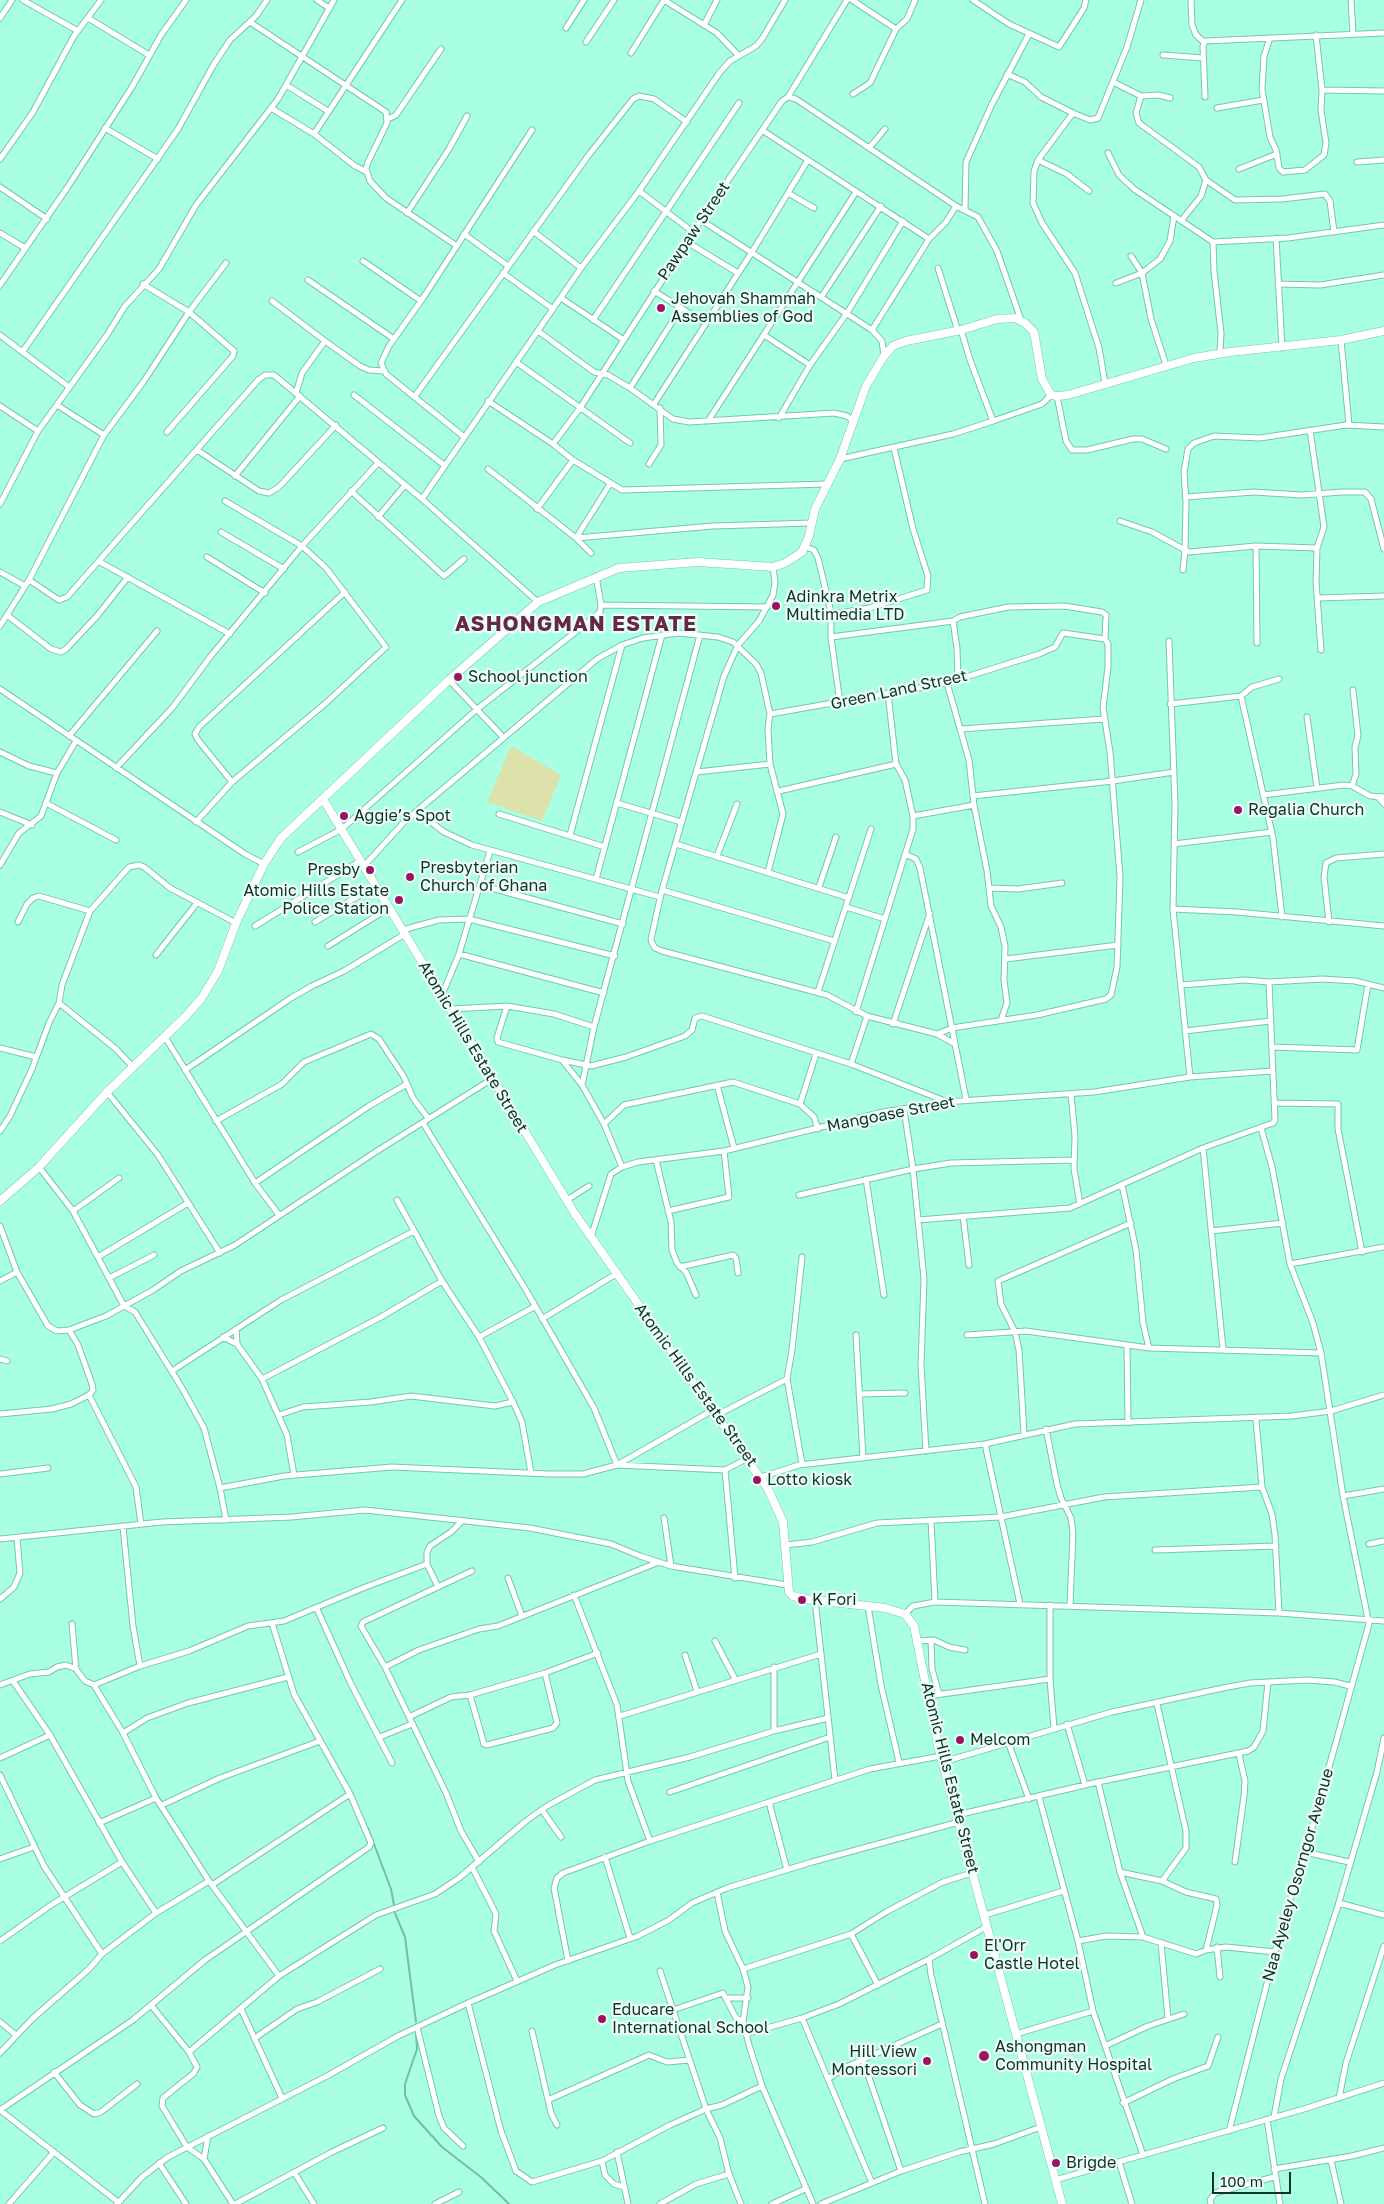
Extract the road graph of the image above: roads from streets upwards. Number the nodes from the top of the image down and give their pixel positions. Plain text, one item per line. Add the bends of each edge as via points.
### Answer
1 (12, 0) edge
2 (24, 0) edge
3 (101, 0) edge
4 (186, 0) edge
5 (267, 0) edge
6 (317, 0) edge
7 (334, 0) edge
8 (402, 0) edge
9 (584, 0) edge
10 (614, 0) edge
11 (664, 0) edge
12 (717, 0) edge
13 (785, 0) edge
14 (847, 0) edge
15 (852, 0) edge
16 (916, 0) edge
17 (973, 0) edge
18 (1086, 0) edge
19 (1141, 0) edge
20 (1191, 0) edge
21 (1351, 0) edge
22 (329, 8) junction
23 (0, 18) edge
24 (88, 18) junction
25 (250, 22) junction
26 (704, 24) junction
27 (566, 28) dead end
28 (896, 29) junction
29 (78, 31) junction
30 (1353, 33) junction
31 (1384, 33) edge
32 (1029, 34) junction
33 (1316, 35) junction
34 (1270, 38) junction
35 (586, 42) dead end
36 (1204, 42) junction
37 (441, 49) dead end
38 (631, 53) dead end
39 (149, 55) junction
40 (738, 55) junction
41 (1163, 55) dead end
42 (301, 57) junction
43 (1203, 58) junction
44 (1007, 74) junction
45 (1113, 82) junction
46 (286, 85) junction
47 (343, 86) junction
48 (1322, 90) junction
49 (1384, 91) edge
50 (853, 94) dead end
51 (1141, 96) junction
52 (788, 97) junction
53 (1205, 97) dead end
54 (1170, 98) dead end
55 (1263, 100) junction
56 (739, 104) dead end
57 (271, 108) junction
58 (1217, 108) dead end
59 (328, 111) junction
60 (1073, 113) junction
61 (467, 116) dead end
62 (388, 119) junction
63 (687, 122) junction
64 (105, 128) junction
65 (885, 129) dead end
66 (532, 130) dead end
67 (762, 130) junction
68 (314, 134) junction
69 (869, 148) junction
70 (1108, 153) dead end
71 (1277, 154) junction
72 (0, 159) edge
73 (158, 159) junction
74 (808, 160) junction
75 (1038, 160) junction
76 (1384, 160) edge
77 (1357, 162) dead end
78 (1239, 169) dead end
79 (367, 172) junction
80 (1206, 180) junction
81 (0, 188) edge
82 (639, 191) junction
83 (1090, 191) dead end
84 (856, 192) junction
85 (788, 193) junction
86 (881, 206) junction
87 (956, 206) junction
88 (814, 208) dead end
89 (965, 210) junction
90 (667, 211) junction
91 (407, 213) junction
92 (1174, 216) junction
93 (47, 219) junction
94 (701, 220) junction
95 (903, 221) junction
96 (1181, 222) junction
97 (1384, 225) edge
98 (533, 231) junction
99 (693, 232) junction
100 (1334, 232) junction
101 (0, 233) edge
102 (464, 234) junction
103 (1276, 238) junction
104 (929, 239) junction
105 (687, 242) junction
106 (1213, 242) junction
107 (457, 246) junction
108 (25, 248) junction
109 (752, 252) junction
110 (1131, 256) dead end
111 (363, 261) dead end
112 (226, 263) dead end
113 (508, 266) junction
114 (581, 268) junction
115 (938, 268) dead end
116 (503, 273) junction
117 (738, 273) junction
118 (1142, 273) junction
119 (1384, 275) edge
120 (308, 280) dead end
121 (1, 281) edge
122 (799, 281) junction
123 (1116, 283) dead end
124 (143, 284) junction
125 (1278, 284) junction
126 (654, 291) junction
127 (822, 296) junction
128 (561, 298) junction
129 (272, 301) dead end
130 (421, 301) junction
131 (681, 308) junction
132 (553, 309) junction
133 (189, 312) junction
134 (847, 313) junction
135 (593, 320) junction
136 (1021, 320) junction
137 (705, 323) junction
138 (872, 330) junction
139 (538, 331) junction
140 (959, 331) junction
141 (1384, 331) edge
142 (0, 335) edge
143 (764, 335) junction
144 (394, 338) junction
145 (624, 340) junction
146 (1341, 340) junction
147 (325, 341) junction
148 (1282, 348) junction
149 (23, 351) junction
150 (1220, 353) junction
151 (884, 356) junction
152 (516, 362) junction
153 (810, 365) junction
154 (1166, 365) junction
155 (383, 371) junction
156 (601, 374) junction
157 (1105, 383) junction
158 (68, 387) junction
159 (630, 388) junction
160 (298, 395) junction
161 (354, 395) dead end
162 (415, 396) junction
163 (1054, 396) junction
164 (488, 401) junction
165 (654, 404) junction
166 (57, 405) junction
167 (0, 406) edge
168 (580, 408) junction
169 (660, 408) junction
170 (779, 418) junction
171 (708, 421) junction
172 (853, 421) junction
173 (993, 421) junction
174 (1349, 425) junction
175 (336, 426) junction
176 (1384, 427) edge
177 (1310, 430) junction
178 (38, 431) junction
179 (167, 432) dead end
180 (104, 435) junction
181 (463, 436) junction
182 (630, 443) dead end
183 (553, 444) junction
184 (894, 448) junction
185 (1166, 449) dead end
186 (198, 450) junction
187 (840, 459) junction
188 (573, 460) junction
189 (378, 463) junction
190 (444, 464) junction
191 (649, 464) dead end
192 (488, 469) dead end
193 (235, 476) junction
194 (610, 484) junction
195 (826, 484) junction
196 (405, 485) junction
197 (351, 491) junction
198 (1321, 494) junction
199 (1186, 497) junction
200 (422, 499) junction
201 (225, 501) dead end
202 (0, 504) edge
203 (537, 508) junction
204 (378, 517) junction
205 (1120, 521) dead end
206 (812, 523) junction
207 (221, 532) dead end
208 (576, 538) junction
209 (302, 546) junction
210 (1256, 546) junction
211 (806, 547) junction
212 (1317, 548) junction
213 (1384, 549) edge
214 (1185, 550) junction
215 (591, 553) dead end
216 (207, 557) dead end
217 (464, 559) dead end
218 (100, 562) junction
219 (773, 567) junction
220 (284, 569) junction
221 (1183, 570) dead end
222 (0, 572) edge
223 (596, 576) junction
224 (128, 577) junction
225 (29, 580) junction
226 (25, 586) junction
227 (345, 592) junction
228 (265, 593) junction
229 (1384, 596) edge
230 (1317, 598) junction
231 (538, 602) junction
232 (601, 606) junction
233 (767, 607) junction
234 (831, 612) junction
235 (7, 615) junction
236 (952, 621) junction
237 (0, 626) edge
238 (157, 631) dead end
239 (230, 634) junction
240 (662, 635) junction
241 (700, 635) junction
242 (831, 637) junction
243 (1105, 639) junction
244 (1169, 641) dead end
245 (1257, 643) dead end
246 (622, 645) junction
247 (738, 645) junction
248 (1321, 650) dead end
249 (1279, 679) dead end
250 (449, 680) junction
251 (958, 680) junction
252 (947, 683) junction
253 (0, 689) edge
254 (1353, 690) dead end
255 (888, 693) junction
256 (1241, 696) junction
257 (840, 703) junction
258 (1170, 704) junction
259 (476, 710) junction
260 (770, 714) junction
261 (1307, 717) dead end
262 (1104, 719) junction
263 (961, 729) junction
264 (69, 736) junction
265 (503, 737) junction
266 (76, 741) junction
267 (0, 752) edge
268 (770, 764) junction
269 (896, 764) junction
270 (116, 768) junction
271 (697, 772) junction
272 (1174, 772) junction
273 (57, 773) junction
274 (1113, 781) junction
275 (232, 782) junction
276 (1352, 786) junction
277 (1317, 788) junction
278 (779, 791) junction
279 (1263, 795) junction
280 (973, 796) junction
281 (1381, 797) edge
282 (323, 799) junction
283 (46, 803) junction
284 (617, 803) junction
285 (737, 804) dead end
286 (1384, 804) edge
287 (974, 805) junction
288 (417, 811) junction
289 (0, 812) edge
290 (652, 812) junction
291 (499, 814) dead end
292 (912, 816) junction
293 (196, 822) junction
294 (680, 822) junction
295 (32, 825) junction
296 (342, 829) junction
297 (871, 829) dead end
298 (1272, 832) junction
299 (570, 835) junction
300 (836, 837) dead end
301 (116, 840) dead end
302 (676, 844) junction
303 (1174, 844) junction
304 (605, 847) junction
305 (490, 850) junction
306 (298, 852) dead end
307 (905, 854) junction
308 (1384, 854) edge
309 (717, 856) junction
310 (264, 864) junction
311 (362, 864) junction
312 (0, 865) edge
313 (768, 872) junction
314 (596, 879) junction
315 (1062, 883) dead end
316 (480, 885) junction
317 (375, 886) junction
318 (819, 887) junction
319 (989, 888) junction
320 (631, 889) junction
321 (662, 890) junction
322 (660, 897) junction
323 (849, 898) junction
324 (197, 903) junction
325 (389, 908) junction
326 (846, 908) junction
327 (1173, 909) junction
328 (90, 911) junction
329 (930, 912) junction
330 (1282, 916) junction
331 (469, 919) junction
332 (885, 919) junction
333 (18, 922) dead end
334 (315, 922) dead end
335 (1329, 922) junction
336 (236, 923) junction
337 (623, 924) junction
338 (255, 926) dead end
339 (1384, 926) edge
340 (403, 932) junction
341 (834, 941) junction
342 (1118, 945) junction
343 (328, 946) dead end
344 (459, 954) junction
345 (156, 955) dead end
346 (615, 956) junction
347 (1006, 959) junction
348 (1269, 982) junction
349 (1368, 984) junction
350 (1181, 985) junction
351 (1384, 988) edge
352 (818, 992) junction
353 (604, 993) junction
354 (442, 996) junction
355 (59, 1003) junction
356 (507, 1006) junction
357 (451, 1009) junction
358 (856, 1012) junction
359 (867, 1016) junction
360 (1001, 1020) junction
361 (1270, 1021) junction
362 (893, 1024) junction
363 (594, 1027) junction
364 (952, 1028) junction
365 (1185, 1031) junction
366 (937, 1034) junction
367 (165, 1037) junction
368 (955, 1044) junction
369 (1272, 1047) junction
370 (0, 1048) edge
371 (816, 1054) junction
372 (36, 1057) junction
373 (562, 1060) junction
374 (851, 1064) junction
375 (586, 1065) junction
376 (132, 1066) junction
377 (185, 1070) junction
378 (1272, 1071) junction
379 (1190, 1078) junction
380 (492, 1079) junction
381 (407, 1084) junction
382 (582, 1085) junction
383 (717, 1085) junction
384 (107, 1092) junction
385 (1071, 1094) junction
386 (966, 1099) junction
387 (945, 1102) junction
388 (1274, 1103) junction
389 (800, 1104) junction
390 (904, 1109) junction
391 (428, 1118) junction
392 (216, 1121) junction
393 (423, 1123) junction
394 (604, 1124) junction
395 (1261, 1128) junction
396 (818, 1129) junction
397 (0, 1131) edge
398 (734, 1148) junction
399 (1203, 1148) junction
400 (724, 1151) junction
401 (656, 1160) junction
402 (1073, 1160) junction
403 (39, 1167) junction
404 (622, 1167) junction
405 (913, 1168) junction
406 (119, 1178) dead end
407 (866, 1180) junction
408 (255, 1183) junction
409 (1122, 1185) junction
410 (589, 1186) dead end
411 (799, 1195) dead end
412 (397, 1200) dead end
413 (567, 1200) junction
414 (0, 1201) edge
415 (188, 1203) junction
416 (1080, 1204) junction
417 (73, 1211) junction
418 (668, 1211) junction
419 (279, 1215) junction
420 (963, 1216) junction
421 (918, 1220) junction
422 (1130, 1223) junction
423 (1283, 1223) junction
424 (0, 1226) edge
425 (414, 1231) junction
426 (1211, 1231) junction
427 (591, 1237) junction
428 (1384, 1247) edge
429 (1362, 1252) junction
430 (220, 1253) junction
431 (154, 1256) dead end
432 (802, 1256) dead end
433 (98, 1257) junction
434 (1290, 1264) junction
435 (970, 1265) dead end
436 (680, 1267) junction
437 (17, 1272) junction
438 (738, 1273) dead end
439 (616, 1274) junction
440 (109, 1278) junction
441 (0, 1281) edge
442 (442, 1281) junction
443 (696, 1295) dead end
444 (884, 1295) dead end
445 (124, 1306) junction
446 (534, 1307) junction
447 (542, 1319) junction
448 (236, 1329) junction
449 (69, 1330) junction
450 (1015, 1332) junction
451 (856, 1335) dead end
452 (967, 1335) dead end
453 (223, 1337) junction
454 (479, 1337) junction
455 (237, 1344) junction
456 (1127, 1346) junction
457 (1149, 1348) junction
458 (1223, 1349) junction
459 (1321, 1353) junction
460 (0, 1359) edge
461 (8, 1361) dead end
462 (172, 1371) junction
463 (787, 1378) junction
464 (262, 1379) junction
465 (905, 1393) dead end
466 (860, 1394) junction
467 (89, 1395) junction
468 (1384, 1395) edge
469 (513, 1402) junction
470 (1331, 1410) junction
471 (715, 1412) junction
472 (0, 1414) edge
473 (279, 1415) junction
474 (1256, 1419) junction
475 (1128, 1423) junction
476 (1046, 1429) junction
477 (1024, 1434) junction
478 (985, 1444) junction
479 (926, 1452) junction
480 (748, 1458) junction
481 (863, 1458) junction
482 (802, 1464) junction
483 (617, 1465) junction
484 (48, 1468) dead end
485 (724, 1470) junction
486 (531, 1473) junction
487 (0, 1474) edge
488 (294, 1475) junction
489 (761, 1477) junction
490 (1262, 1487) junction
491 (220, 1488) junction
492 (1384, 1489) edge
493 (1342, 1496) junction
494 (1065, 1504) junction
495 (1001, 1517) junction
496 (664, 1518) dead end
497 (226, 1520) junction
498 (931, 1520) junction
499 (462, 1521) junction
500 (141, 1524) junction
501 (123, 1527) junction
502 (17, 1538) junction
503 (0, 1539) edge
504 (1384, 1541) edge
505 (1368, 1544) dead end
506 (786, 1545) junction
507 (1276, 1546) junction
508 (1155, 1550) dead end
509 (659, 1562) junction
510 (427, 1564) junction
511 (671, 1566) junction
512 (472, 1571) dead end
513 (508, 1578) dead end
514 (735, 1578) junction
515 (787, 1585) junction
516 (438, 1586) junction
517 (574, 1595) junction
518 (0, 1599) edge
519 (815, 1600) junction
520 (935, 1602) junction
521 (1020, 1604) junction
522 (1050, 1605) junction
523 (868, 1606) junction
524 (1070, 1606) junction
525 (317, 1609) junction
526 (1279, 1613) junction
527 (905, 1614) junction
528 (522, 1616) junction
529 (1368, 1619) junction
530 (1384, 1621) edge
531 (272, 1623) junction
532 (72, 1624) dead end
533 (931, 1640) junction
534 (715, 1641) dead end
535 (918, 1641) junction
536 (965, 1650) dead end
537 (598, 1653) junction
538 (821, 1654) junction
539 (685, 1655) dead end
540 (140, 1666) junction
541 (385, 1667) junction
542 (774, 1668) junction
543 (76, 1669) junction
544 (545, 1673) junction
545 (288, 1677) junction
546 (735, 1679) junction
547 (1050, 1679) junction
548 (13, 1680) junction
549 (1268, 1682) junction
550 (94, 1685) junction
551 (0, 1686) edge
552 (1350, 1686) junction
553 (697, 1691) junction
554 (939, 1694) junction
555 (470, 1695) junction
556 (928, 1696) junction
557 (1156, 1704) junction
558 (620, 1716) junction
559 (409, 1717) junction
560 (828, 1718) junction
561 (412, 1724) junction
562 (1067, 1724) junction
563 (1054, 1728) junction
564 (774, 1731) junction
565 (123, 1733) junction
566 (50, 1735) junction
567 (830, 1737) junction
568 (380, 1738) junction
569 (1384, 1738) edge
570 (320, 1741) junction
571 (1008, 1742) junction
572 (1239, 1754) junction
573 (0, 1758) edge
574 (942, 1759) junction
575 (899, 1762) junction
576 (392, 1763) dead end
577 (1172, 1767) junction
578 (626, 1771) junction
579 (0, 1775) edge
580 (835, 1780) junction
581 (1098, 1782) junction
582 (1085, 1785) junction
583 (670, 1792) dead end
584 (350, 1794) junction
585 (1039, 1796) junction
586 (156, 1798) junction
587 (1029, 1799) junction
588 (769, 1802) junction
589 (162, 1805) junction
590 (542, 1810) junction
591 (958, 1819) junction
592 (99, 1823) junction
593 (562, 1838) dead end
594 (650, 1841) junction
595 (34, 1847) junction
596 (1305, 1852) junction
597 (605, 1857) junction
598 (0, 1859) edge
599 (122, 1862) junction
600 (479, 1862) junction
601 (1235, 1862) dead end
602 (1349, 1862) junction
603 (472, 1867) junction
604 (787, 1870) junction
605 (1120, 1872) junction
606 (972, 1873) junction
607 (1162, 1881) junction
608 (210, 1883) junction
609 (1063, 1891) junction
610 (717, 1892) junction
611 (64, 1898) junction
612 (1339, 1903) junction
613 (156, 1913) junction
614 (985, 1915) junction
615 (1384, 1915) edge
616 (988, 1926) junction
617 (245, 1931) junction
618 (851, 1934) junction
619 (1142, 1937) junction
620 (630, 1938) junction
621 (0, 1941) edge
622 (1078, 1941) junction
623 (1161, 1943) junction
624 (1384, 1946) edge
625 (1217, 1947) junction
626 (1206, 1950) junction
627 (1275, 1952) junction
628 (102, 1954) junction
629 (929, 1960) junction
630 (568, 1961) junction
631 (380, 1969) dead end
632 (744, 1969) junction
633 (660, 1971) dead end
634 (279, 1976) junction
635 (1220, 1977) dead end
636 (517, 1981) junction
637 (878, 1984) junction
638 (727, 1998) junction
639 (748, 1998) junction
640 (468, 2003) junction
641 (151, 2005) junction
642 (241, 2009) junction
643 (674, 2010) junction
644 (1093, 2011) junction
645 (1184, 2014) dead end
646 (802, 2018) junction
647 (1168, 2018) junction
648 (743, 2020) junction
649 (0, 2022) edge
650 (942, 2024) junction
651 (417, 2027) junction
652 (532, 2031) dead end
653 (746, 2034) junction
654 (1016, 2034) junction
655 (16, 2035) junction
656 (1218, 2037) dead end
657 (255, 2038) junction
658 (1106, 2046) junction
659 (189, 2052) junction
660 (0, 2053) edge
661 (690, 2060) junction
662 (864, 2060) junction
663 (54, 2072) junction
664 (828, 2079) junction
665 (1384, 2083) edge
666 (137, 2084) dead end
667 (762, 2086) junction
668 (282, 2098) junction
669 (1339, 2098) junction
670 (548, 2100) junction
671 (1123, 2103) junction
672 (706, 2109) junction
673 (0, 2110) edge
674 (1274, 2118) junction
675 (1267, 2119) junction
676 (557, 2125) dead end
677 (383, 2128) dead end
678 (1041, 2128) junction
679 (1229, 2131) junction
680 (208, 2136) junction
681 (463, 2146) dead end
682 (188, 2147) junction
683 (1384, 2148) edge
684 (972, 2149) junction
685 (54, 2152) junction
686 (617, 2152) junction
687 (1143, 2155) junction
688 (204, 2159) junction
689 (1331, 2160) junction
690 (602, 2161) junction
691 (1119, 2162) junction
692 (159, 2163) junction
693 (1274, 2169) junction
694 (901, 2171) junction
695 (294, 2172) junction
696 (729, 2174) junction
697 (1274, 2177) junction
698 (1055, 2180) junction
699 (872, 2183) junction
700 (624, 2187) junction
701 (805, 2189) junction
702 (459, 2192) dead end
703 (117, 2203) edge
704 (9, 2204) edge
705 (186, 2204) edge
706 (234, 2204) edge
707 (314, 2204) edge
708 (435, 2204) edge
709 (628, 2204) edge
710 (660, 2204) edge
711 (741, 2204) edge
712 (772, 2204) edge
713 (813, 2204) edge
714 (821, 2204) edge
715 (985, 2204) edge
716 (1062, 2204) edge
717 (1132, 2204) edge
718 (1211, 2204) edge
719 (1280, 2204) edge
720 (1341, 2204) edge

1 - 23 street
2 - 29 street
3 - 24 street
4 - 39 street
5 - 25 street
6 - 22 street
7 - 22 street
8 - 47 street
9 - 27 street
10 - 35 street
11 - 26 street
11 - 38 street
12 - 26 street
13 - 40 street via 756,46
14 - 52 street, Pawpaw Street
15 - 28 street
16 - 28 street via 906,19
17 - 32 street
18 - 32 street via 1060,46
19 - 45 street
20 - 36 street via 1192,25
21 - 30 street
22 - 42 street
24 - 29 street
24 - 39 street
25 - 42 street
25 - 73 street via 230,40
26 - 40 street via 726,40
28 - 50 street via 870,83
29 - 72 street via 33,112
30 - 31 street
30 - 33 street
32 - 44 street
33 - 34 street
33 - 48 street
34 - 36 street
34 - 55 street via 1262,70
36 - 43 street
37 - 62 street via 396,115
39 - 64 street
40 - 63 street via 720,72
41 - 43 street
42 - 46 street
42 - 47 street
43 - 53 street
44 - 60 street via 1025,82 1041,97
44 - 89 street via 966,162
45 - 51 street
45 - 60 street via 1098,118 1090,120
46 - 57 street
46 - 59 street
47 - 59 street
47 - 62 street via 386,112
48 - 49 street
48 - 71 street via 1324,155 1310,167 1286,173 1279,168
51 - 54 street
51 - 80 street via 1136,113 1139,123 1199,166
52 - 67 street, Pawpaw Street
52 - 69 street via 796,99
55 - 58 street
55 - 71 street via 1270,137
56 - 90 street
57 - 68 street
57 - 124 street via 196,205 159,269
59 - 68 street
60 - 75 street
61 - 91 street
62 - 79 street via 370,157
63 - 82 street
63 - 98 street via 654,99 639,96 633,99
64 - 73 street
64 - 93 street
65 - 69 street
66 - 102 street
67 - 74 street
67 - 94 street, Pawpaw Street
68 - 79 street via 354,166
69 - 87 street
70 - 92 street via 1124,181
71 - 78 street
73 - 149 street
74 - 84 street
74 - 85 street
75 - 83 street via 1067,174
75 - 157 street via 1034,171 1033,203 1042,223 1075,273 1099,348
76 - 77 street
79 - 91 street via 375,189
80 - 96 street via 1201,196
80 - 100 street via 1235,200 1325,194 1330,201
81 - 93 street
82 - 90 street
82 - 114 street
84 - 86 street
84 - 122 street
85 - 88 street
85 - 109 street
86 - 95 street
86 - 127 street
87 - 89 street
87 - 104 street
89 - 136 street via 984,224
90 - 99 street
90 - 135 street
91 - 107 street
92 - 96 street
92 - 118 street via 1166,252
93 - 108 street
94 - 99 street, Pawpaw Street
94 - 109 street
95 - 104 street
95 - 134 street
96 - 106 street
97 - 100 street
98 - 113 street
98 - 114 street
99 - 105 street, Pawpaw Street
100 - 103 street
101 - 108 street
102 - 107 street
102 - 113 street
103 - 106 street
103 - 125 street
104 - 138 street
105 - 117 street
105 - 126 street, Pawpaw Street
106 - 150 street via 1214,281 1222,333
107 - 130 street
108 - 121 street
109 - 117 street
109 - 122 street
110 - 118 street
111 - 130 street
112 - 133 street
113 - 116 street
114 - 128 street
115 - 140 street
116 - 132 street
116 - 162 street
117 - 137 street
118 - 123 street
118 - 154 street via 1151,320
119 - 125 street via 1339,284
120 - 144 street
122 - 127 street
122 - 143 street
124 - 133 street
124 - 158 street
125 - 148 street
126 - 131 street
126 - 145 street, Pawpaw Street
127 - 134 street
128 - 132 street
128 - 135 street
129 - 147 street
130 - 144 street
131 - 137 street
131 - 159 street
132 - 139 street
133 - 179 street via 234,351
133 - 180 street
134 - 138 street
134 - 153 street
135 - 145 street
136 - 140 street via 1003,318
136 - 163 street via 1034,332 1042,379
137 - 165 street
138 - 151 street via 882,342
139 - 152 street
139 - 156 street
140 - 151 street via 898,344
140 - 173 street
141 - 146 street
142 - 149 street
143 - 153 street
143 - 171 street
144 - 155 street via 381,363
145 - 156 street, Pawpaw Street
146 - 148 street
146 - 174 street
147 - 155 street via 360,366
147 - 160 street via 302,374
148 - 150 street
149 - 158 street
150 - 154 street
151 - 172 street via 870,378
152 - 164 street
152 - 168 street
153 - 170 street
154 - 157 street
155 - 162 street
156 - 159 street
156 - 168 street, Pawpaw Street
157 - 163 street
158 - 166 street
159 - 165 street
160 - 175 street
160 - 186 street via 278,376 262,377
160 - 193 street
161 - 190 street
162 - 181 street
163 - 173 street via 1042,404
163 - 185 street via 1066,441 1072,450 1087,450 1133,439 1142,439
164 - 181 street
164 - 183 street
165 - 169 street
166 - 178 street
166 - 180 street
167 - 178 street
168 - 182 street
168 - 183 street, Pawpaw Street
169 - 171 street via 674,419
169 - 191 street via 661,445
170 - 171 street
170 - 172 street via 839,413
172 - 187 street
173 - 184 street
174 - 176 street
174 - 177 street
175 - 189 street
175 - 193 street via 272,492 259,491
177 - 198 street
177 - 199 street via 1260,438 1214,436 1194,443 1187,452 1184,472
178 - 202 street
180 - 225 street
181 - 190 street
183 - 188 street
184 - 187 street
184 - 234 street via 928,576 927,590 869,608
186 - 193 street
186 - 218 street
187 - 195 street
188 - 194 street
188 - 203 street
189 - 196 street
189 - 197 street
190 - 200 street
192 - 203 street
194 - 195 street via 622,490 634,490
194 - 208 street
195 - 206 street
196 - 200 street
196 - 204 street
197 - 204 street
197 - 209 street
198 - 199 street via 1254,492
198 - 212 street via 1324,527
198 - 213 street via 1368,494
199 - 214 street
200 - 231 street
201 - 209 street
203 - 208 street
204 - 217 street via 444,576
205 - 214 street via 1152,532
206 - 208 street via 713,526
206 - 211 street
207 - 220 street
208 - 215 street
209 - 220 street
209 - 227 street via 326,568
210 - 212 street
210 - 214 street
210 - 245 street
211 - 219 street via 792,559
211 - 234 street via 814,550 818,558
212 - 230 street
214 - 221 street
216 - 228 street
218 - 224 street
218 - 225 street via 64,599 56,598
219 - 223 street via 698,562 619,568
219 - 233 street via 775,582
220 - 228 street
222 - 226 street
223 - 231 street
223 - 232 street
224 - 235 street via 64,651 51,649
224 - 239 street
225 - 226 street
226 - 235 street
227 - 275 street via 199,727 195,734 198,740
227 - 275 street via 386,647
228 - 239 street
229 - 230 street
230 - 248 street
231 - 250 street
232 - 233 street
232 - 259 street via 600,612 592,619
233 - 247 street
234 - 242 street
235 - 237 street
236 - 242 street
236 - 243 street via 1008,607 1064,606 1105,613
236 - 251 street
238 - 264 street
239 - 270 street via 173,707
240 - 241 street
240 - 246 street
240 - 284 street
241 - 247 street via 718,637
241 - 290 street
242 - 257 street
243 - 251 street, Green Land Street via 1063,632 1052,648
243 - 262 street via 1108,648
244 - 258 street
246 - 265 street via 597,659
246 - 299 street
247 - 260 street via 761,673
247 - 271 street via 724,676
249 - 256 street via 1252,687
250 - 259 street
250 - 282 street
251 - 252 street, Green Land Street
252 - 255 street, Green Land Street
252 - 263 street
253 - 264 street
254 - 276 street via 1358,736 1356,774
255 - 257 street, Green Land Street
255 - 269 street
256 - 258 street
256 - 279 street
257 - 260 street, Green Land Street
258 - 272 street
259 - 265 street
259 - 296 street
260 - 268 street
261 - 277 street
262 - 263 street
262 - 274 street
263 - 280 street
264 - 266 street
265 - 288 street
266 - 270 street
266 - 273 street
267 - 273 street via 29,766
268 - 271 street
268 - 278 street
269 - 278 street
269 - 292 street via 905,780
270 - 293 street
271 - 294 street
272 - 274 street
272 - 303 street
273 - 283 street
274 - 280 street
274 - 342 street via 1120,877
275 - 293 street
276 - 277 street
276 - 281 street via 1370,796
277 - 279 street
278 - 313 street via 782,822
279 - 298 street
280 - 287 street
281 - 286 street
282 - 296 street, Atomic Hills Estate Street
282 - 310 street via 281,838
283 - 295 street via 41,816
283 - 301 street
284 - 290 street
284 - 304 street
285 - 309 street
287 - 292 street
287 - 319 street
288 - 305 street via 456,839
288 - 311 street
289 - 295 street
290 - 294 street
290 - 320 street
291 - 299 street
292 - 307 street via 913,829
293 - 310 street
294 - 302 street
295 - 312 street via 20,833
296 - 306 street
296 - 311 street, Atomic Hills Estate Street
297 - 323 street
298 - 303 street
298 - 330 street
299 - 304 street
300 - 318 street
302 - 309 street
302 - 321 street
303 - 327 street
304 - 314 street
305 - 314 street
305 - 316 street
307 - 329 street via 916,859
307 - 332 street
308 - 335 street via 1336,858 1326,863 1324,877
309 - 313 street
310 - 336 street
311 - 317 street, Atomic Hills Estate Street
311 - 338 street
313 - 318 street
314 - 320 street
315 - 319 street via 1018,889
316 - 331 street
316 - 337 street
317 - 325 street, Atomic Hills Estate Street
317 - 334 street
318 - 323 street
319 - 347 street via 991,906 1001,927
320 - 322 street
320 - 337 street
321 - 322 street
321 - 341 street
322 - 352 street via 651,939 655,948
323 - 326 street
324 - 328 street via 170,888 144,867 134,865
324 - 336 street
324 - 345 street
325 - 340 street, Atomic Hills Estate Street
325 - 343 street
326 - 332 street
326 - 341 street
327 - 330 street
327 - 350 street
328 - 333 street via 39,896 27,904
328 - 355 street via 62,985
329 - 362 street
329 - 364 street
330 - 335 street
331 - 340 street via 438,920
331 - 344 street
331 - 346 street
332 - 358 street
335 - 339 street
336 - 367 street via 212,984
337 - 346 street
340 - 354 street, Atomic Hills Estate Street
340 - 377 street via 344,971 291,998
341 - 352 street
342 - 347 street
342 - 360 street via 1114,988 1106,999
344 - 353 street
344 - 354 street
346 - 353 street
347 - 360 street via 1007,1003
348 - 349 street via 1322,979
348 - 350 street via 1245,980
348 - 361 street
349 - 351 street
349 - 369 street via 1357,1050
350 - 365 street
352 - 358 street via 841,1001
353 - 363 street
354 - 357 street, Atomic Hills Estate Street
355 - 372 street
355 - 376 street
356 - 357 street
356 - 363 street via 554,1014
356 - 373 street via 498,1042
357 - 380 street, Atomic Hills Estate Street
358 - 359 street
359 - 362 street
359 - 374 street
360 - 364 street
361 - 365 street
361 - 369 street
362 - 366 street
363 - 375 street
364 - 366 street
364 - 368 street
365 - 379 street
366 - 368 street
367 - 376 street
367 - 377 street
368 - 386 street
369 - 378 street
370 - 372 street
371 - 374 street
371 - 375 street via 698,1016 692,1030 685,1036 626,1057
371 - 389 street
372 - 397 street
373 - 375 street
373 - 382 street
374 - 387 street
375 - 382 street
376 - 384 street
377 - 392 street
378 - 379 street, Mangoase Street
378 - 388 street
379 - 385 street, Mangoase Street
380 - 391 street
380 - 413 street, Atomic Hills Estate Street
381 - 391 street
381 - 392 street via 379,1039 366,1034 304,1062 282,1084
381 - 408 street
382 - 394 street
383 - 389 street via 733,1082
383 - 394 street via 624,1105
383 - 398 street
384 - 403 street
384 - 415 street via 146,1139
385 - 386 street, Mangoase Street
385 - 402 street via 1075,1136
386 - 387 street, Mangoase Street
387 - 390 street, Mangoase Street
388 - 395 street via 1275,1122
388 - 429 street via 1338,1104 1338,1129
389 - 396 street via 814,1117
390 - 396 street, Mangoase Street
390 - 405 street
391 - 393 street
392 - 408 street
393 - 419 street
393 - 446 street
394 - 404 street
395 - 399 street
395 - 423 street
396 - 398 street, Mangoase Street
398 - 400 street, Mangoase Street
399 - 409 street
399 - 426 street
400 - 401 street, Mangoase Street
400 - 418 street via 730,1197
401 - 404 street, Mangoase Street
401 - 418 street
402 - 405 street via 983,1161
402 - 416 street
403 - 414 street
403 - 417 street
404 - 427 street via 608,1180 602,1209
405 - 407 street
405 - 421 street
406 - 417 street
407 - 411 street
407 - 444 street
408 - 419 street
409 - 416 street
409 - 422 street
410 - 413 street
412 - 425 street
413 - 427 street, Atomic Hills Estate Street
415 - 430 street
415 - 433 street
416 - 420 street via 1041,1211
417 - 433 street
418 - 436 street via 672,1250
419 - 430 street
420 - 421 street
420 - 435 street
421 - 479 street via 924,1279 921,1365
422 - 450 street via 998,1281 1000,1304
422 - 457 street
423 - 426 street
423 - 434 street
424 - 437 street
425 - 442 street
425 - 448 street via 328,1274
426 - 458 street
427 - 439 street, Atomic Hills Estate Street
428 - 429 street
429 - 434 street
430 - 445 street via 181,1271
431 - 440 street
432 - 463 street
433 - 440 street
434 - 459 street
436 - 438 street via 732,1255 736,1258
436 - 443 street via 686,1272
437 - 441 street
437 - 449 street via 48,1326 57,1332
439 - 447 street
439 - 471 street, Atomic Hills Estate Street
440 - 445 street
442 - 454 street
442 - 464 street
445 - 449 street
445 - 462 street via 135,1312
446 - 447 street
446 - 454 street
447 - 483 street via 594,1408
448 - 453 street
448 - 455 street
449 - 467 street via 92,1384 93,1390
450 - 452 street
450 - 456 street
450 - 477 street
451 - 466 street
453 - 455 street
453 - 462 street
454 - 469 street
455 - 464 street
456 - 457 street
456 - 475 street
457 - 458 street
458 - 459 street
459 - 470 street
460 - 461 street
462 - 491 street via 204,1428
463 - 471 street
463 - 482 street
464 - 473 street
465 - 466 street
466 - 481 street
467 - 472 street via 52,1409
467 - 500 street via 136,1487
468 - 470 street
469 - 473 street via 494,1406 411,1396 303,1407
469 - 486 street via 522,1422
470 - 474 street
470 - 493 street
471 - 480 street, Atomic Hills Estate Street
471 - 483 street
473 - 488 street via 289,1443
474 - 475 street
474 - 490 street
475 - 476 street via 1075,1424
476 - 477 street
476 - 494 street via 1057,1484
477 - 478 street
478 - 479 street
478 - 495 street
479 - 481 street
480 - 485 street
480 - 489 street, Atomic Hills Estate Street
481 - 482 street
482 - 489 street
483 - 485 street
483 - 486 street via 583,1474
484 - 487 street
485 - 514 street
486 - 488 street via 422,1466
488 - 491 street
489 - 506 street, Atomic Hills Estate Street via 779,1510
490 - 494 street via 1104,1498
490 - 507 street via 1272,1514
491 - 497 street
492 - 493 street
493 - 529 street
494 - 495 street
494 - 524 street via 1073,1532
495 - 498 street
495 - 521 street
496 - 511 street
497 - 499 street via 365,1510
497 - 500 street
498 - 506 street via 877,1523 812,1542
498 - 520 street
499 - 509 street via 530,1528 611,1544
499 - 510 street via 430,1546
500 - 501 street
501 - 502 street
501 - 540 street
502 - 503 street
502 - 518 street via 20,1574 14,1587
504 - 505 street
506 - 515 street, Atomic Hills Estate Street
507 - 508 street
507 - 526 street
509 - 511 street
509 - 517 street
510 - 516 street
510 - 525 street
511 - 514 street
512 - 516 street
513 - 528 street
514 - 515 street
515 - 519 street via 793,1596
516 - 541 street via 363,1622 361,1626
517 - 528 street
517 - 537 street
519 - 523 street
519 - 538 street
520 - 521 street
520 - 527 street via 913,1606
521 - 522 street
522 - 524 street
522 - 547 street
523 - 527 street
523 - 575 street
524 - 526 street
525 - 531 street
525 - 568 street
526 - 529 street
527 - 535 street, Atomic Hills Estate Street via 914,1626
528 - 541 street via 428,1646
529 - 530 street
529 - 552 street, Naa Ayeley Osorngor Avenue via 1368,1630
531 - 540 street via 248,1626 189,1651
531 - 545 street
532 - 543 street
533 - 535 street
533 - 536 street
533 - 554 street via 932,1669
534 - 546 street
535 - 556 street, Atomic Hills Estate Street
537 - 544 street
537 - 558 street
538 - 542 street
538 - 560 street
539 - 553 street
540 - 550 street
541 - 559 street
542 - 546 street
542 - 564 street
543 - 548 street via 62,1665 49,1672
543 - 550 street via 85,1681
544 - 555 street
544 - 555 street via 557,1723 553,1728 484,1744
545 - 565 street via 208,1696 147,1718
545 - 570 street
546 - 553 street
547 - 554 street
547 - 563 street
548 - 551 street
548 - 566 street
549 - 552 street via 1321,1680
549 - 557 street via 1223,1688
549 - 572 street via 1261,1736 1254,1747
550 - 565 street
552 - 596 street, Naa Ayeley Osorngor Avenue
553 - 558 street
554 - 556 street
555 - 559 street via 451,1698
556 - 574 street, Atomic Hills Estate Street
557 - 562 street
557 - 577 street
558 - 578 street
559 - 561 street
560 - 564 street
560 - 567 street
561 - 568 street
561 - 600 street via 461,1831
562 - 563 street
562 - 582 street
563 - 571 street
564 - 578 street via 690,1757
565 - 586 street
566 - 573 street
566 - 592 street
567 - 580 street
567 - 583 street
568 - 576 street
569 - 602 street
570 - 584 street
570 - 589 street via 220,1778
571 - 574 street
571 - 587 street
572 - 577 street
572 - 601 street via 1245,1781
574 - 575 street
574 - 591 street, Atomic Hills Estate Street
575 - 580 street
577 - 581 street
577 - 607 street via 1186,1840 1182,1855
578 - 590 street via 594,1780
578 - 594 street
579 - 595 street
580 - 588 street
581 - 582 street
581 - 605 street
582 - 585 street
584 - 608 street
584 - 617 street via 371,1843 369,1847
585 - 587 street
585 - 609 street
586 - 589 street
586 - 592 street
587 - 591 street
588 - 594 street
588 - 604 street
589 - 608 street
590 - 593 street
590 - 600 street
591 - 604 street
591 - 606 street, Atomic Hills Estate Street
592 - 599 street
594 - 597 street
595 - 598 street
595 - 611 street
596 - 602 street
596 - 627 street, Naa Ayeley Osorngor Avenue
597 - 620 street
597 - 630 street via 564,1873 554,1883
599 - 611 street
599 - 613 street
600 - 603 street
602 - 612 street
603 - 634 street via 435,1894 376,1915
603 - 636 street via 496,1914 494,1931
604 - 610 street
605 - 607 street
605 - 619 street
606 - 614 street, Atomic Hills Estate Street
606 - 618 street via 943,1882
607 - 626 street via 1186,1892 1217,1900
608 - 613 street
608 - 617 street
609 - 614 street
609 - 622 street
610 - 620 street via 692,1903 655,1928
610 - 632 street via 726,1930
611 - 621 street
611 - 628 street
612 - 615 street
612 - 674 street via 1281,2079
613 - 628 street
614 - 616 street, Atomic Hills Estate Street
616 - 629 street
616 - 654 street, Atomic Hills Estate Street
617 - 634 street
617 - 641 street
618 - 632 street
618 - 637 street
619 - 622 street via 1106,1936
619 - 623 street
620 - 630 street
622 - 644 street
623 - 626 street via 1192,1954
623 - 647 street
624 - 669 street via 1346,2063
625 - 626 street
625 - 627 street
625 - 635 street
627 - 679 street, Naa Ayeley Osorngor Avenue
628 - 655 street
629 - 637 street
629 - 650 street
630 - 636 street
631 - 657 street via 297,2009
632 - 639 street
633 - 643 street
634 - 642 street
636 - 640 street
637 - 646 street
638 - 639 street
638 - 643 street via 723,1993
638 - 648 street via 736,2018
639 - 648 street
640 - 651 street
640 - 690 street via 501,2131 520,2175 532,2182
641 - 659 street
641 - 663 street
642 - 657 street
642 - 659 street
643 - 661 street
644 - 654 street
644 - 658 street
645 - 647 street
646 - 653 street
646 - 664 street
647 - 658 street
648 - 653 street
649 - 655 street
650 - 662 street
650 - 684 street
651 - 668 street
651 - 681 street via 439,2116 444,2128
652 - 670 street
653 - 667 street
654 - 678 street, Atomic Hills Estate Street
655 - 660 street
656 - 671 street via 1208,2066
657 - 668 street
658 - 671 street
659 - 682 street via 196,2071 163,2098 161,2104
661 - 670 street via 667,2062 649,2055
661 - 672 street
662 - 664 street
662 - 694 street
663 - 666 street via 80,2105 94,2114
663 - 673 street
664 - 699 street
665 - 669 street
667 - 672 street
667 - 701 street
668 - 680 street
669 - 674 street
670 - 676 street
671 - 687 street
672 - 686 street
672 - 696 street via 720,2138
673 - 685 street
674 - 675 street
675 - 679 street
675 - 693 street
677 - 695 street
678 - 684 street
678 - 698 street, Atomic Hills Estate Street
679 - 687 street
680 - 682 street
680 - 688 street
682 - 688 street
682 - 692 street
683 - 689 street
684 - 694 street
684 - 715 street
685 - 703 street
685 - 704 street
686 - 690 street
686 - 700 street
687 - 691 street
688 - 706 street
689 - 693 street
689 - 720 street
690 - 700 street via 605,2175 614,2184
691 - 698 street
691 - 717 street
692 - 703 street
692 - 705 street
693 - 697 street
694 - 699 street
695 - 706 street
695 - 707 street
696 - 710 street via 696,2184
696 - 711 street
697 - 718 street via 1214,2193
697 - 719 street
698 - 716 street, Atomic Hills Estate Street
699 - 714 street
700 - 709 street
701 - 712 street
701 - 713 street
702 - 708 street

